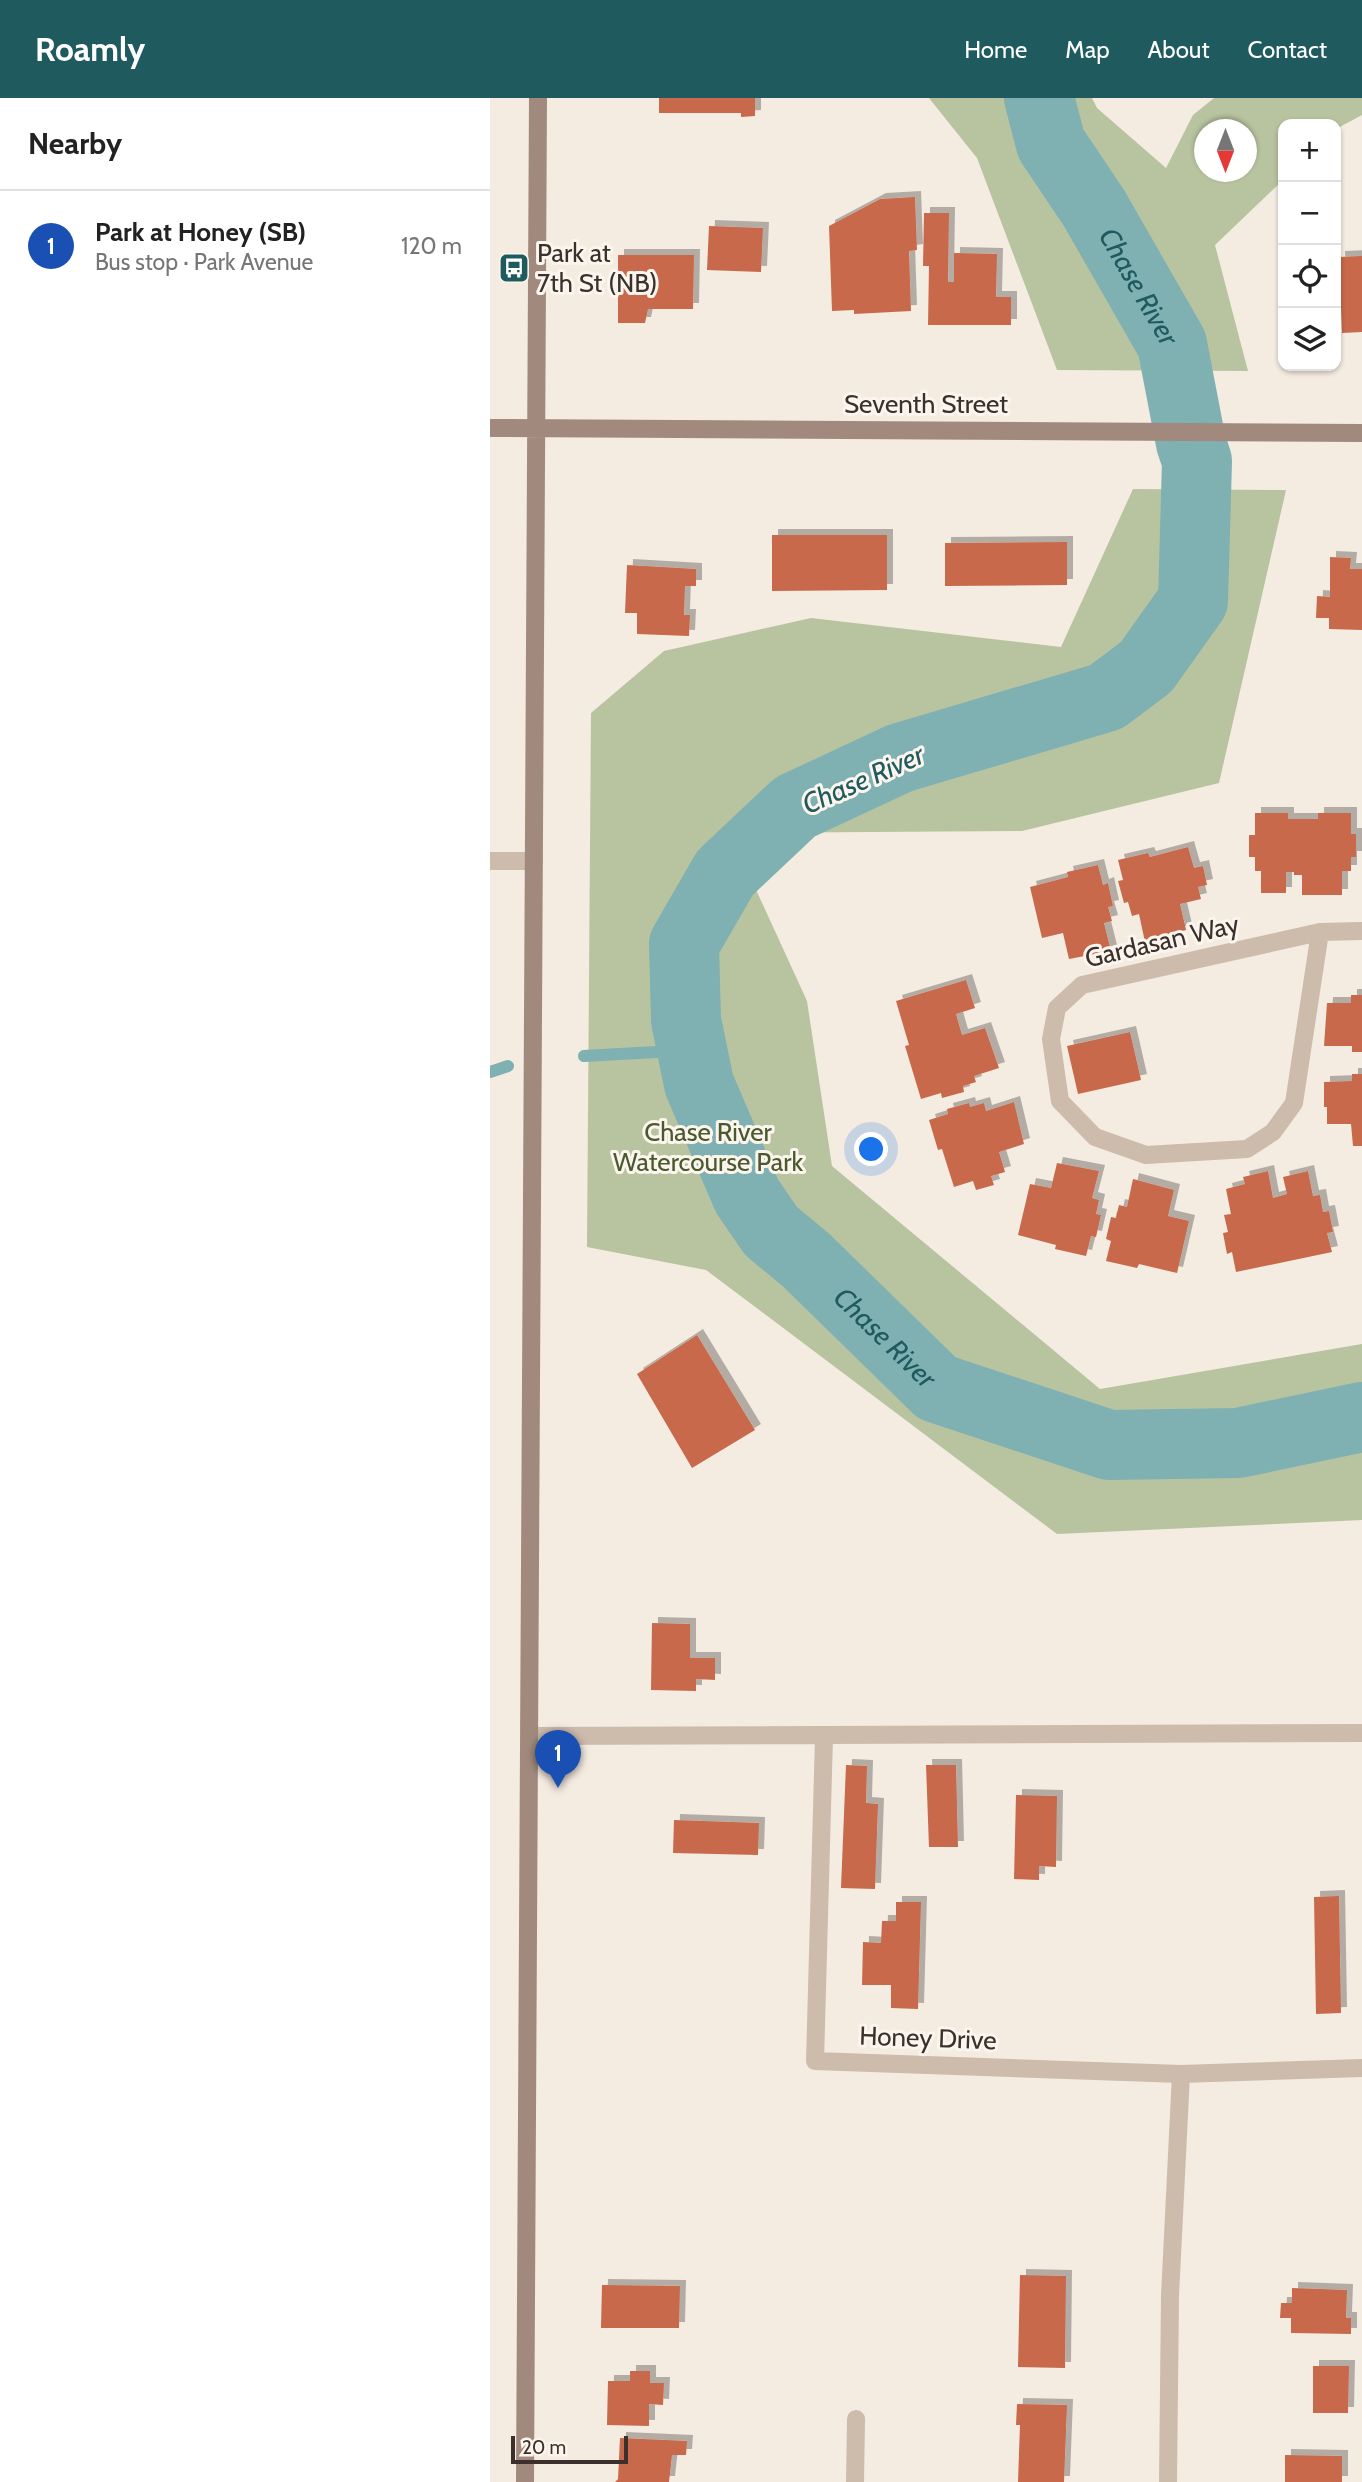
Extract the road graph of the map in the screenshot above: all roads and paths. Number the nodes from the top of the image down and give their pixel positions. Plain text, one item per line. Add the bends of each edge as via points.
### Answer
1 (538, 98) edge
2 (490, 428) edge
3 (536, 428) junction
4 (1362, 433) edge
5 (534, 860) junction
6 (490, 861) edge
7 (1362, 931) edge
8 (1320, 932) junction
9 (1362, 1733) edge
10 (530, 1736) junction
11 (824, 1737) junction
12 (1362, 2068) edge
13 (1181, 2074) junction
14 (856, 2419) dead end
15 (525, 2482) edge
16 (855, 2482) edge
17 (1168, 2482) edge

1 - 3 street
2 - 3 street, Seventh Street
3 - 4 street, Seventh Street
3 - 5 street
5 - 6 street
5 - 10 street
7 - 8 street, Gardasan Way
8 - 8 street, Gardasan Way via 1082,985 1058,1008 1051,1038 1060,1101 1095,1137 1146,1155 1247,1149 1265,1138 1294,1103
9 - 11 street
10 - 11 street
10 - 15 street
11 - 13 street, Honey Drive via 815,2061
12 - 13 street, Honey Drive
13 - 17 street via 1170,2295
14 - 16 street

